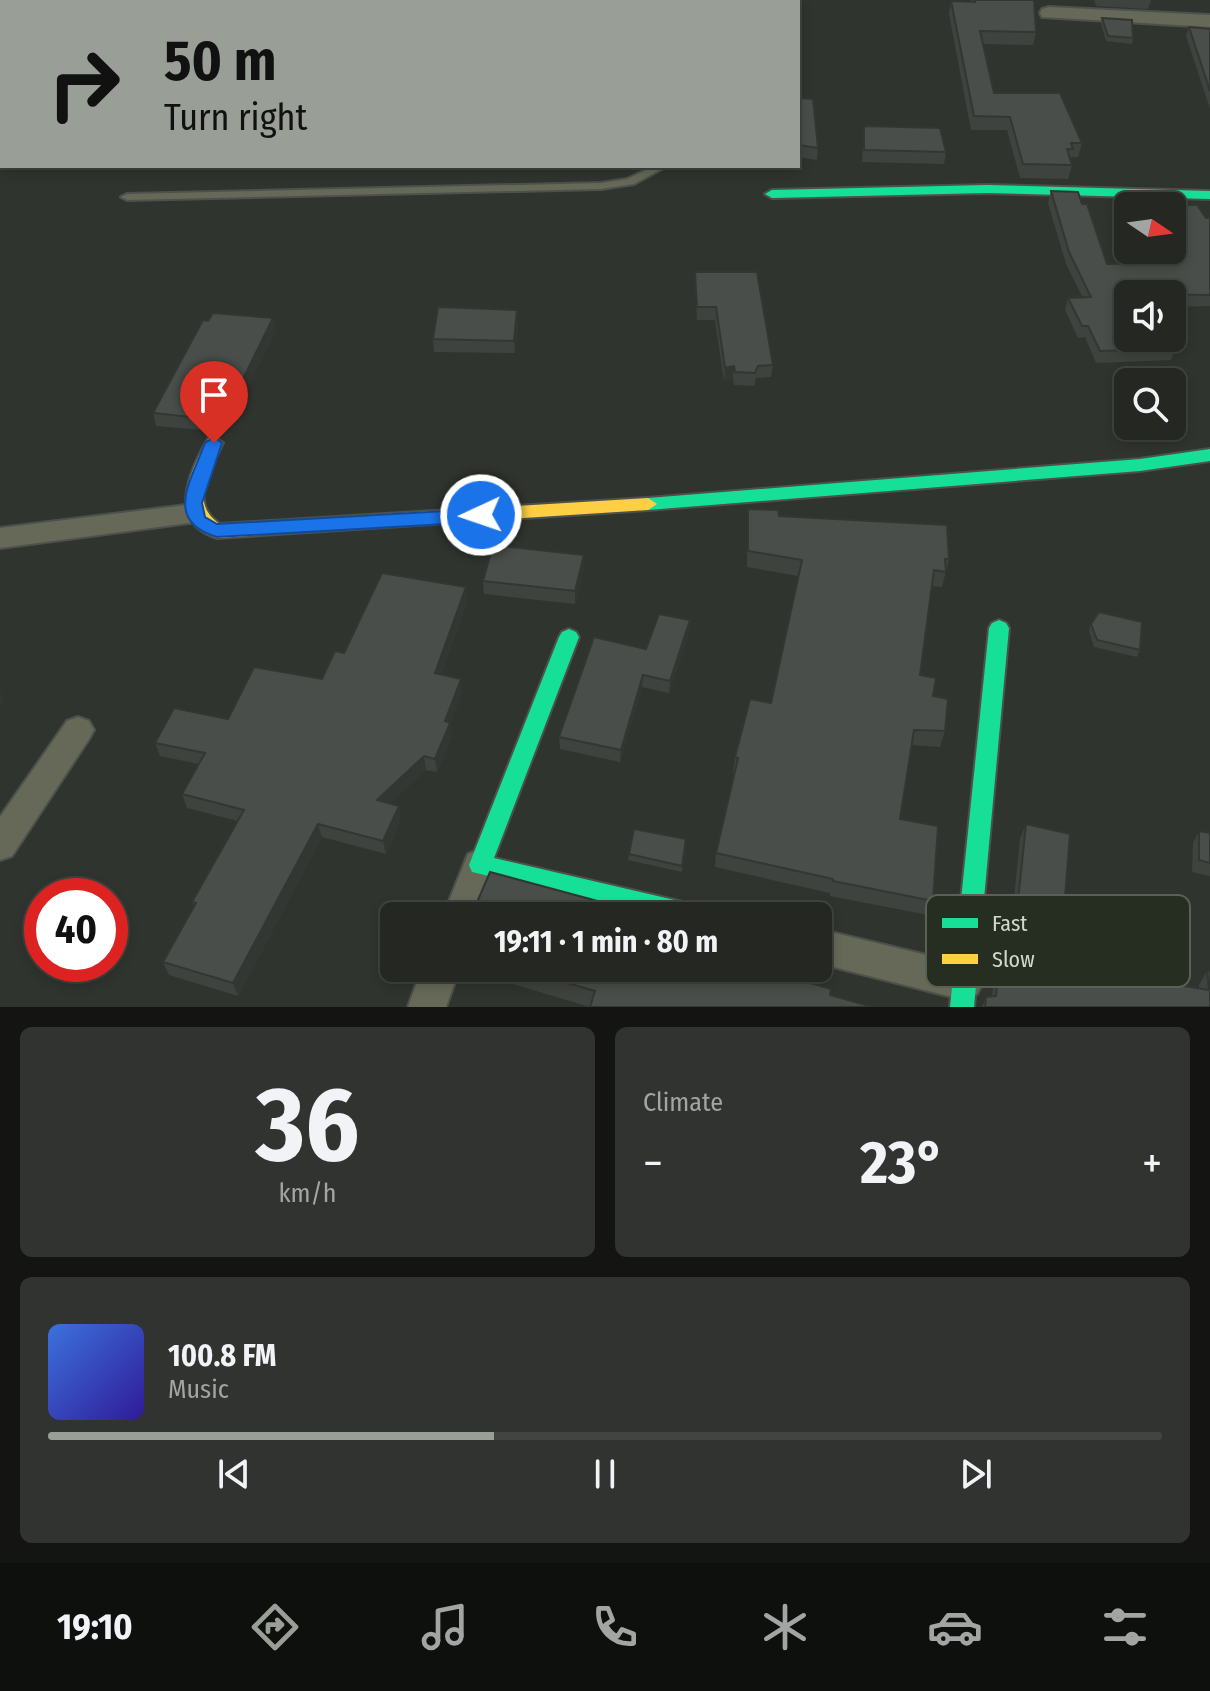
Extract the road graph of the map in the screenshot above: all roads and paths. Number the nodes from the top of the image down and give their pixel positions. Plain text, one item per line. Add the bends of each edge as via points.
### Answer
1 (1159, 9) edge
2 (1049, 13) dead end
3 (1210, 21) edge
4 (658, 168) edge
5 (772, 194) dead end
6 (1210, 195) edge
7 (127, 197) dead end
8 (214, 443) dead end
9 (1210, 455) edge
10 (194, 514) junction
11 (0, 538) edge
12 (999, 628) dead end
13 (569, 637) dead end
14 (78, 730) dead end
15 (0, 845) edge
16 (480, 865) junction
17 (973, 895) edge
18 (466, 902) edge
19 (637, 902) edge
20 (832, 951) edge
21 (436, 982) edge
22 (926, 982) edge
23 (942, 987) edge
24 (963, 994) edge
25 (427, 1007) edge

1 - 2 street
1 - 3 street
4 - 7 lane via 630,182 601,186
5 - 6 street via 987,189
8 - 10 street via 197,485
9 - 10 street via 1140,465 540,512 217,531 203,526
10 - 11 street
12 - 17 street
13 - 16 street
14 - 15 street
16 - 18 street
16 - 19 street
20 - 22 street
21 - 25 street
23 - 24 street

